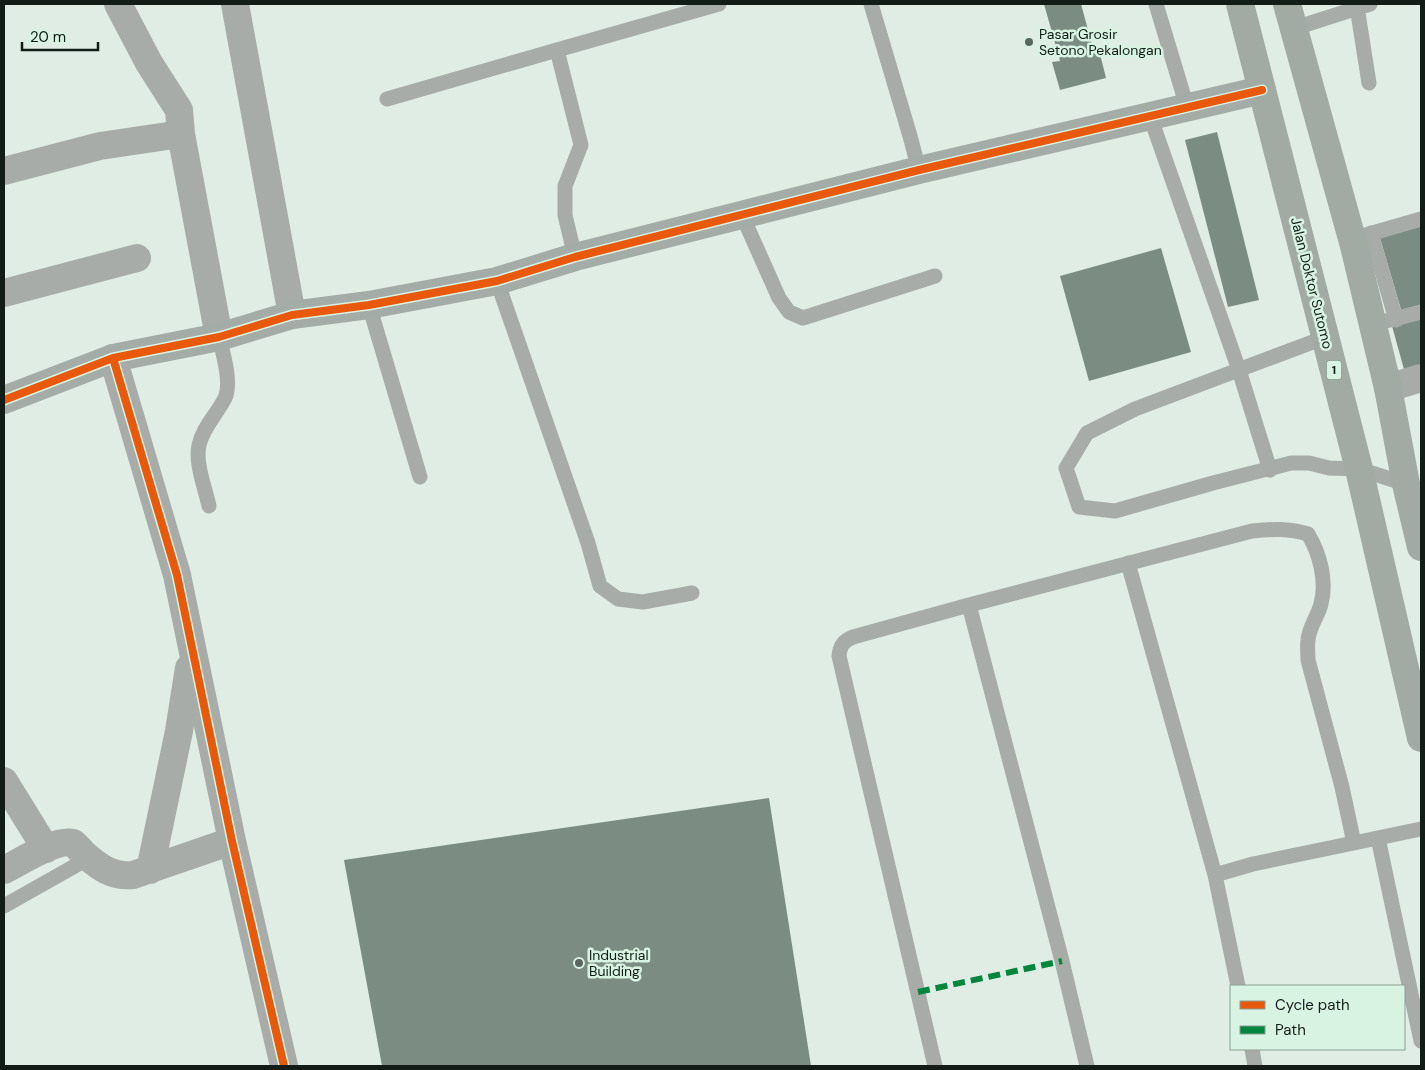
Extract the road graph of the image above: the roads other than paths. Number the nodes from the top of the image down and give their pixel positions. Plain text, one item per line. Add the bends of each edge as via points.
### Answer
1 (118, 4) edge
2 (235, 4) edge
3 (719, 4) edge
4 (871, 4) edge
5 (1156, 4) edge
6 (1240, 4) edge
7 (1364, 6) edge
8 (1290, 16) edge
9 (557, 50) junction
10 (1369, 84) dead end
11 (1262, 90) junction
12 (387, 99) dead end
13 (1187, 107) junction
14 (1150, 116) junction
15 (181, 134) junction
16 (918, 170) junction
17 (4, 171) edge
18 (742, 215) junction
19 (1421, 219) edge
20 (1361, 236) junction
21 (575, 257) junction
22 (137, 258) dead end
23 (935, 276) dead end
24 (497, 281) junction
25 (4, 293) edge
26 (369, 305) junction
27 (1421, 312) edge
28 (292, 315) junction
29 (1384, 321) junction
30 (219, 337) junction
31 (1326, 337) junction
32 (113, 358) junction
33 (1240, 370) junction
34 (1421, 378) edge
35 (1388, 388) junction
36 (4, 400) edge
37 (1360, 469) junction
38 (1270, 470) junction
39 (420, 477) dead end
40 (1406, 484) junction
41 (209, 506) dead end
42 (1421, 547) edge
43 (1128, 563) junction
44 (692, 593) dead end
45 (970, 604) junction
46 (192, 651) junction
47 (1421, 738) edge
48 (4, 781) edge
49 (1421, 829) edge
50 (1378, 838) junction
51 (232, 841) junction
52 (1354, 843) junction
53 (46, 849) junction
54 (89, 858) junction
55 (4, 870) edge
56 (150, 870) junction
57 (1215, 875) junction
58 (4, 906) edge
59 (1414, 970) edge
60 (1238, 985) edge
61 (1421, 1041) edge
62 (1252, 1050) edge
63 (284, 1066) edge
64 (934, 1066) edge
65 (1087, 1066) edge
66 (1255, 1066) edge

1 - 15 street via 149,63 179,110
2 - 28 street
3 - 9 lane
4 - 16 lane
5 - 13 lane
6 - 11 highway, Jalan Doktor Sutomo / 1
7 - 8 lane via 1324,20
7 - 10 lane
8 - 20 highway via 1325,149
9 - 12 lane
9 - 21 lane via 581,145 565,186 565,214
11 - 13 street
11 - 31 highway, Jalan Doktor Sutomo / 1
13 - 14 street
14 - 16 street
14 - 33 lane
15 - 17 street via 100,146
15 - 30 street
16 - 18 street
18 - 21 street
18 - 23 lane via 779,298 789,312 803,318
19 - 20 lane
20 - 29 highway
21 - 24 street
22 - 25 street
24 - 26 street
24 - 44 lane via 600,586 618,599 643,602
26 - 28 street
26 - 39 lane
27 - 29 lane
28 - 30 street
29 - 35 highway
30 - 32 street
30 - 41 lane via 227,370 226,396 206,427 199,446 199,463
31 - 33 lane
31 - 37 highway, Jalan Doktor Sutomo / 1
32 - 36 street
32 - 46 street via 177,575
33 - 38 lane
33 - 38 lane via 1135,409 1087,433 1066,468 1079,507 1115,512
34 - 35 street
35 - 40 highway
37 - 38 lane via 1291,463
37 - 40 lane
37 - 47 highway, Jalan Doktor Sutomo / 1
40 - 42 highway
43 - 45 lane
43 - 52 lane via 1252,531 1276,528 1308,534 1316,547 1324,592 1308,640 1308,660
43 - 57 lane
45 - 64 lane via 853,637 840,647 839,656
45 - 65 lane
46 - 51 street
46 - 56 street
48 - 53 street
49 - 50 lane
50 - 52 lane
50 - 59 lane
51 - 56 street
51 - 63 street
52 - 57 lane
53 - 54 street via 73,844
53 - 55 street
54 - 56 street via 110,873 122,876
54 - 58 lane
57 - 60 lane
59 - 61 lane
62 - 66 lane

